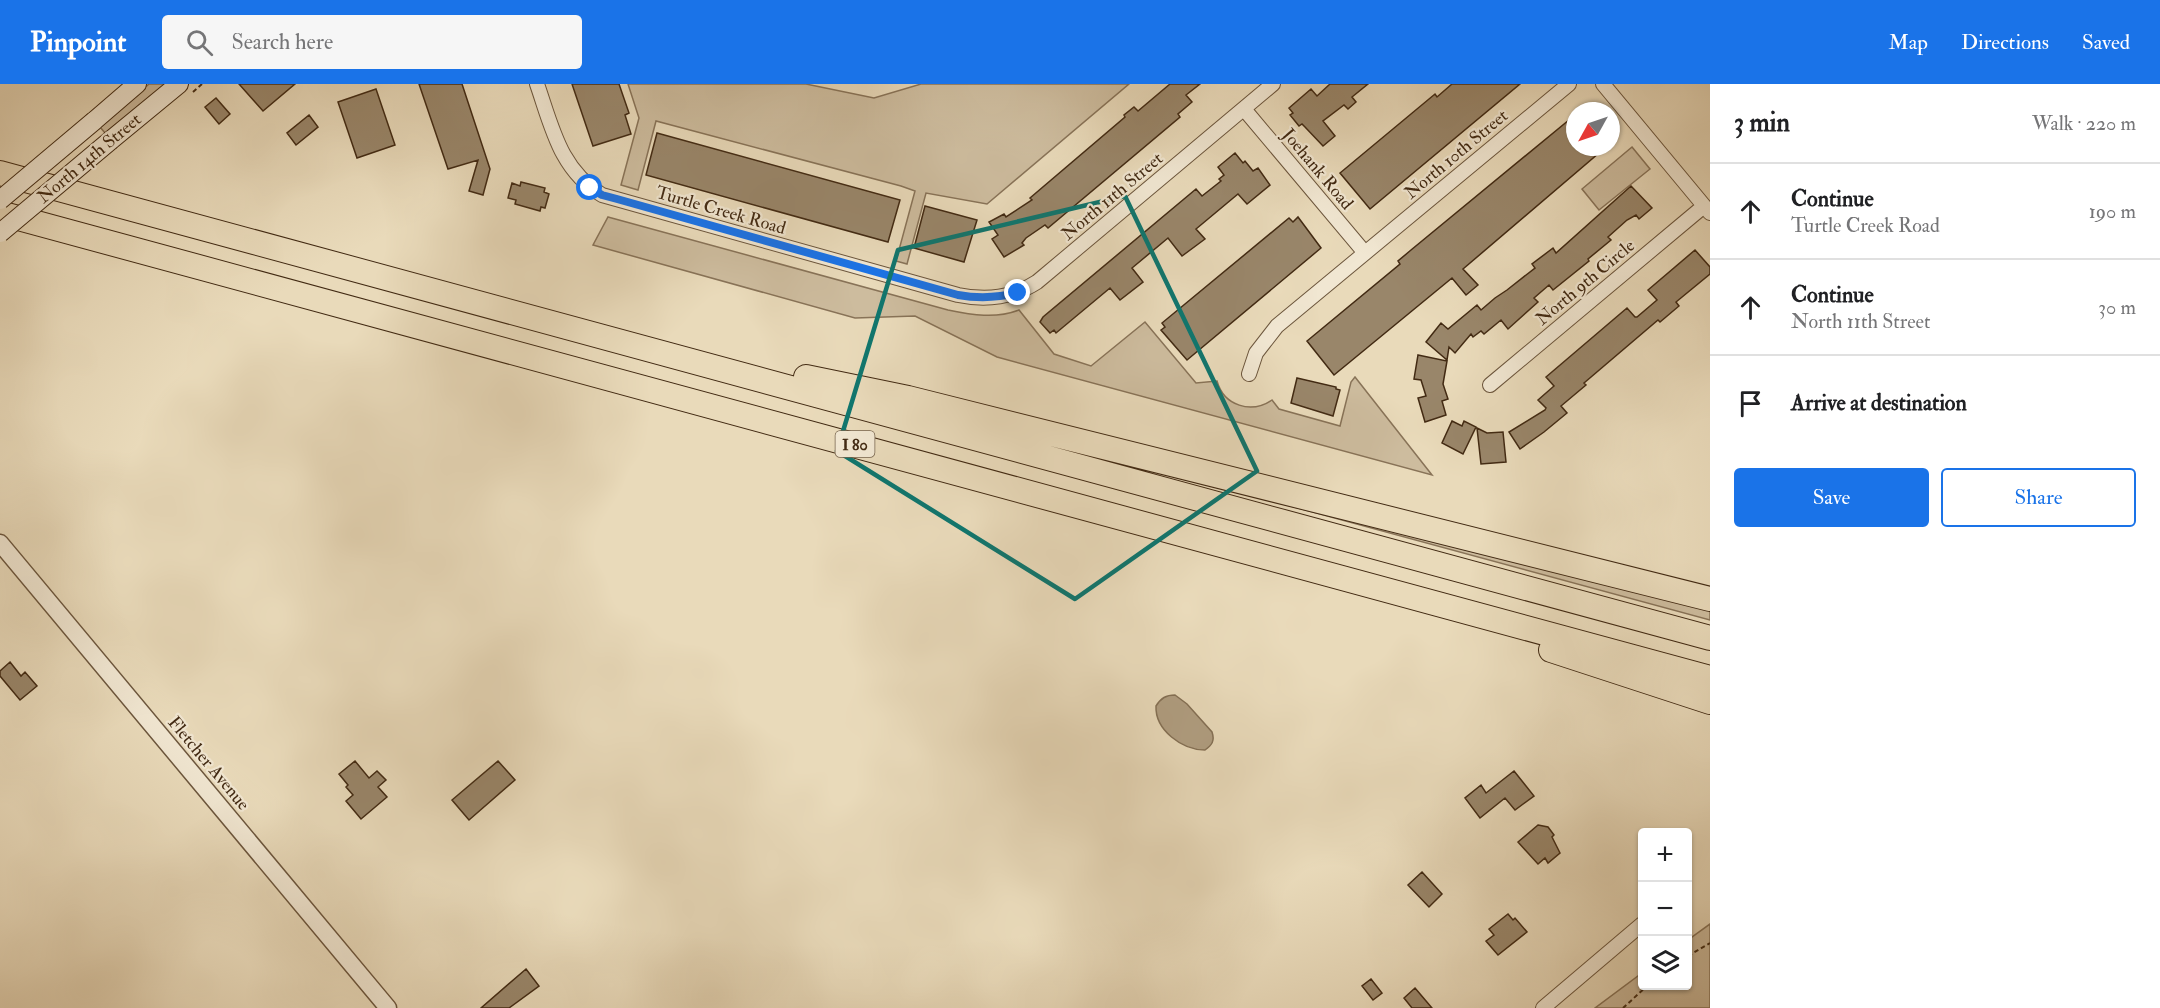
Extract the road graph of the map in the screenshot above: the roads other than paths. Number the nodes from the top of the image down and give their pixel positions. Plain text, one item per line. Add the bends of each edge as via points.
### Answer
1 (137, 84) edge
2 (179, 84) edge
3 (537, 84) edge
4 (1273, 84) edge
5 (1569, 84) edge
6 (1603, 84) edge
7 (1244, 109) junction
8 (0, 173) edge
9 (0, 200) edge
10 (1707, 210) edge
11 (0, 213) edge
12 (0, 233) edge
13 (1365, 253) junction
14 (958, 295) joint
15 (567, 328) junction
16 (1249, 374) dead end
17 (1490, 385) dead end
18 (0, 543) edge
19 (1318, 572) junction
20 (1710, 599) edge
21 (1710, 638) edge
22 (1710, 678) edge
23 (1710, 702) edge
24 (1638, 927) edge
25 (388, 1008) edge
26 (1543, 1008) edge

1 - 9 main road, North 14th Street, bridge
2 - 12 main road, North 14th Street, bridge
3 - 14 street, Turtle Creek Road via 566,160 580,179 602,195
4 - 7 street, North 11th Street
5 - 13 street, North 10th Street
6 - 10 street
7 - 13 street, Joehank Road
7 - 14 street, North 11th Street via 1037,282 999,298
8 - 15 highway, I 80
10 - 17 street, North 9th Circle
11 - 19 highway, I 80
13 - 16 street, North 10th Street via 1277,326 1256,353
15 - 20 highway via 908,398
15 - 21 highway, I 80
18 - 25 street, Fletcher Avenue
19 - 22 highway, I 80
19 - 23 highway
24 - 26 street

